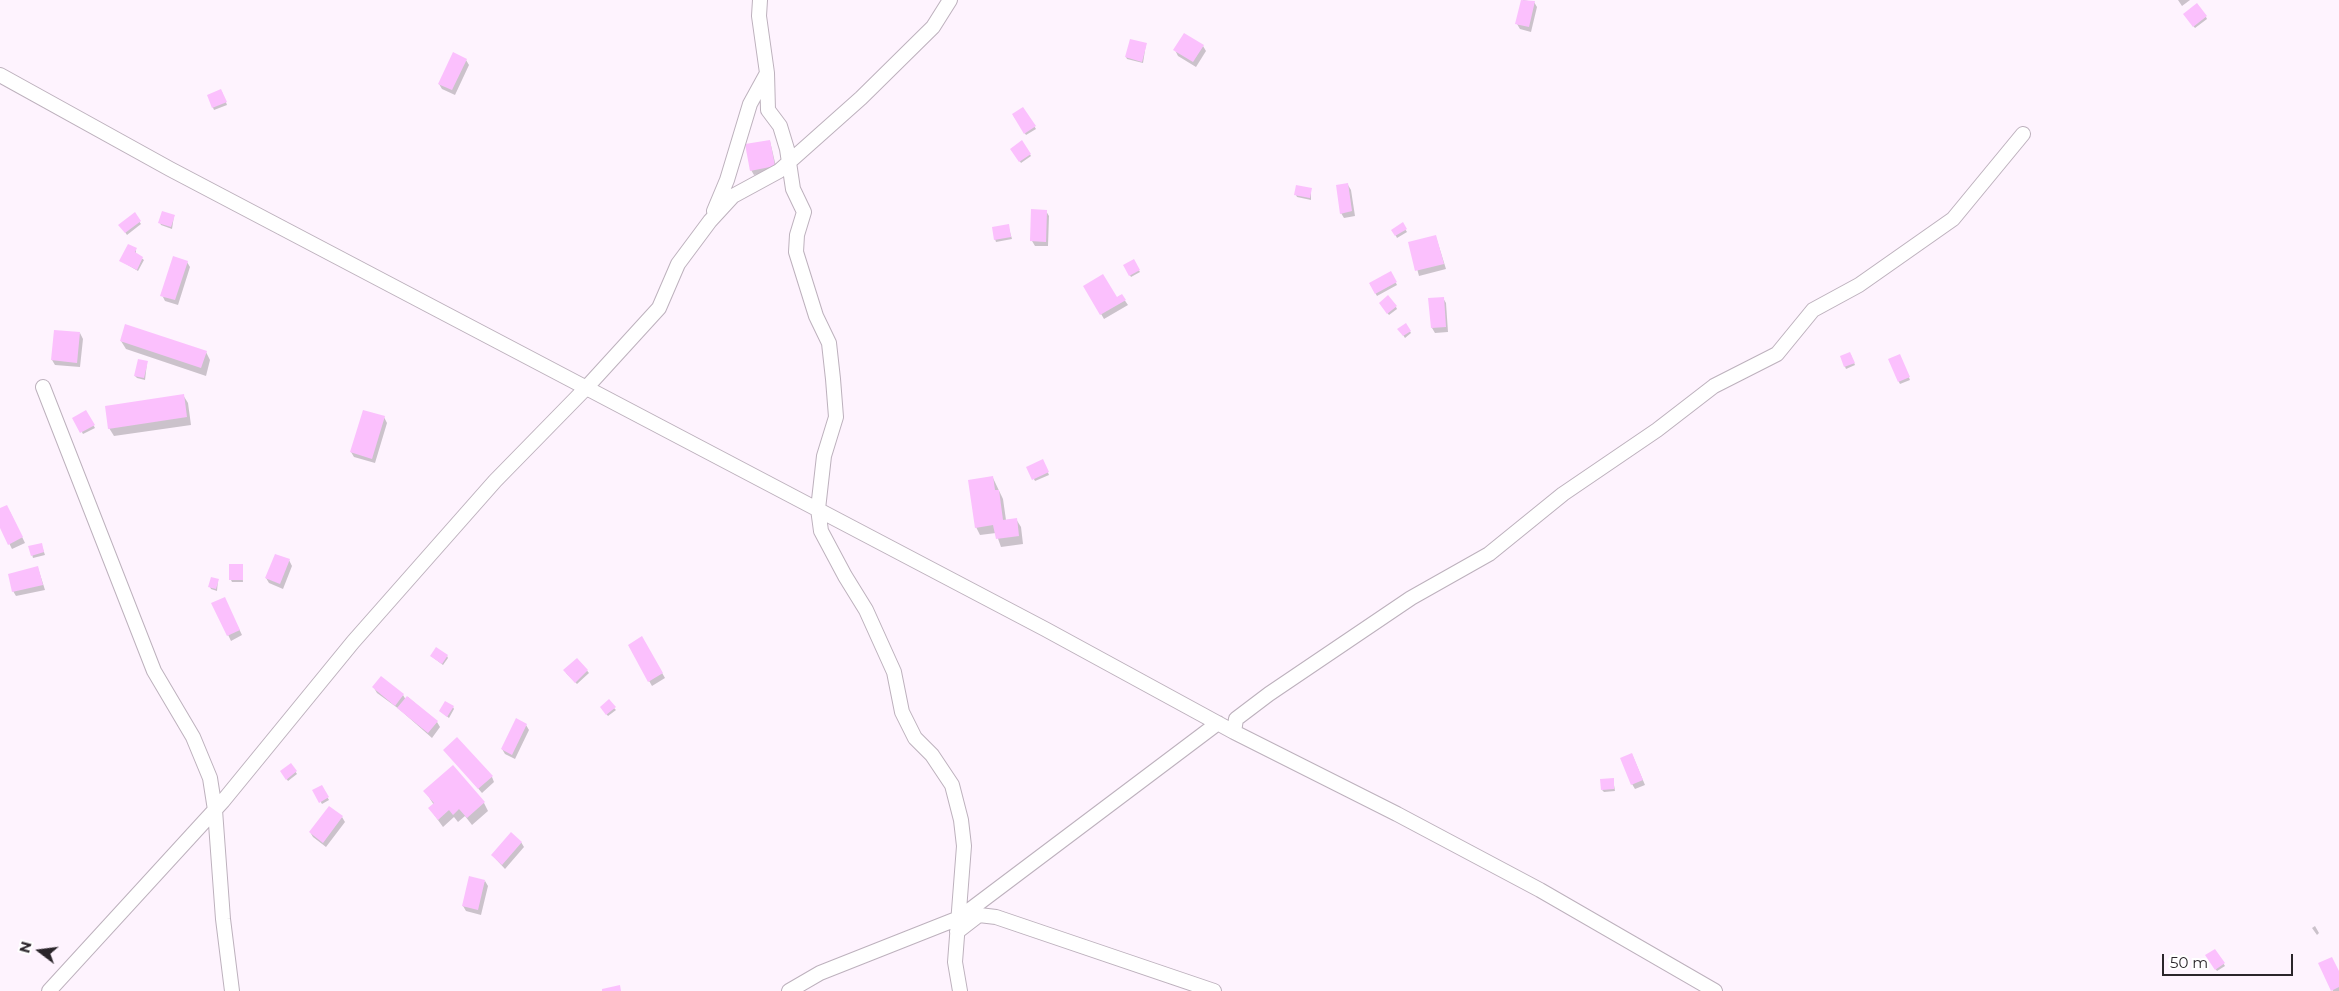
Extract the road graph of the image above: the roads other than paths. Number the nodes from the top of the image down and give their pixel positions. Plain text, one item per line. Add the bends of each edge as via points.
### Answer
1 (760, 0) edge
2 (950, 0) edge
3 (767, 73) junction
4 (0, 75) edge
5 (2023, 134) dead end
6 (789, 162) junction
7 (710, 221) junction
8 (42, 387) dead end
9 (586, 388) junction
10 (818, 509) junction
11 (1218, 724) junction
12 (1234, 732) junction
13 (215, 810) junction
14 (959, 918) junction
15 (958, 932) junction
16 (49, 991) edge
17 (232, 991) edge
18 (789, 991) edge
19 (960, 991) edge
20 (1214, 991) edge
21 (1715, 991) edge

1 - 3 street via 759,16
2 - 6 street via 933,27 861,98
3 - 6 street via 768,110 780,126
3 - 7 street via 750,104 727,180
4 - 9 street via 170,169
5 - 12 street via 1953,219 1859,285 1813,310 1777,354 1714,386 1564,494 1488,554 1412,598 1269,694 1236,719
6 - 7 street via 779,171 733,196
6 - 10 street via 793,189 804,212 797,234 796,252 816,316 829,343 833,379 836,417 824,456
7 - 9 street via 678,264 659,308
8 - 13 street via 154,671 192,736 210,778
9 - 10 street
9 - 13 street via 495,481 353,642
10 - 11 street
10 - 14 street via 822,531 866,610 894,672 902,712 915,738 932,755 952,785 964,846
11 - 12 street
11 - 14 street
12 - 21 street via 1531,885
13 - 16 street
13 - 17 street
14 - 15 street
14 - 18 street via 820,973
15 - 19 street via 955,962
15 - 20 street via 978,914 996,917

